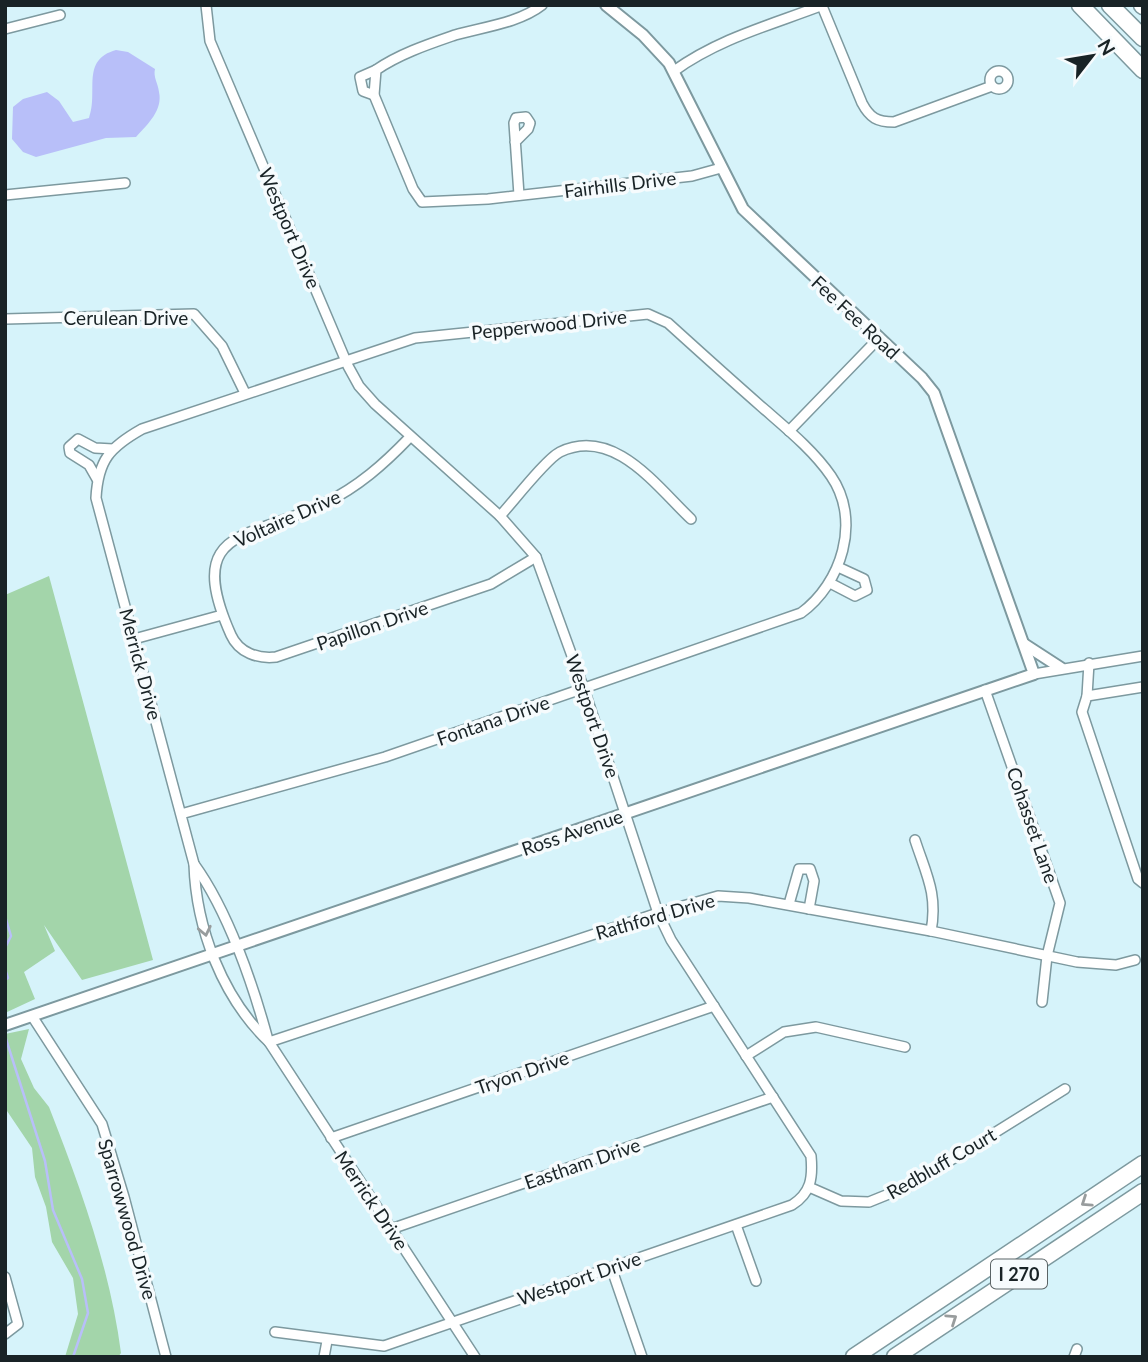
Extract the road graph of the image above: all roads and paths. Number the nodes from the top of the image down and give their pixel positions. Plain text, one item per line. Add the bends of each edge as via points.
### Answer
1 (206, 5) edge
2 (542, 5) edge
3 (606, 5) edge
4 (1080, 5) edge
5 (1110, 5) edge
6 (822, 6) edge
7 (60, 15) dead end
8 (5, 29) edge
9 (1143, 38) edge
10 (376, 70) junction
11 (1143, 70) edge
12 (674, 71) junction
13 (992, 86) dead end
14 (374, 96) junction
15 (515, 142) dead end
16 (721, 168) junction
17 (125, 183) dead end
18 (5, 195) edge
19 (519, 195) junction
20 (5, 319) edge
21 (878, 338) junction
22 (347, 360) junction
23 (245, 393) junction
24 (789, 431) junction
25 (410, 438) junction
26 (113, 449) junction
27 (102, 464) joint
28 (97, 479) junction
29 (500, 516) junction
30 (691, 519) dead end
31 (536, 557) junction
32 (838, 567) junction
33 (830, 583) junction
34 (222, 615) junction
35 (134, 639) junction
36 (1024, 644) junction
37 (1143, 656) edge
38 (1089, 663) junction
39 (1061, 668) junction
40 (1034, 674) junction
41 (1143, 687) edge
42 (584, 689) junction
43 (985, 690) junction
44 (1087, 696) junction
45 (626, 813) junction
46 (181, 814) junction
47 (915, 840) dead end
48 (194, 864) junction
49 (1143, 883) edge
50 (789, 904) junction
51 (809, 909) junction
52 (658, 913) junction
53 (931, 931) junction
54 (235, 946) junction
55 (210, 956) junction
56 (1047, 956) junction
57 (1135, 960) dead end
58 (1042, 1002) dead end
59 (714, 1006) junction
60 (32, 1016) junction
61 (5, 1025) edge
62 (269, 1042) junction
63 (905, 1047) dead end
64 (746, 1056) junction
65 (1065, 1089) dead end
66 (773, 1097) junction
67 (331, 1138) junction
68 (1143, 1164) edge
69 (810, 1187) junction
70 (1143, 1192) edge
71 (736, 1224) junction
72 (391, 1229) junction
73 (611, 1267) junction
74 (5, 1277) edge
75 (756, 1281) dead end
76 (452, 1321) junction
77 (275, 1332) dead end
78 (5, 1334) edge
79 (327, 1340) junction
80 (166, 1357) edge
81 (324, 1357) edge
82 (475, 1357) edge
83 (642, 1357) edge
84 (854, 1357) edge
85 (895, 1357) edge

1 - 22 street, Westport Drive via 210,41
2 - 10 street via 453,36
3 - 12 street, Fee Fee Road via 643,35
4 - 11 highway
5 - 9 highway
6 - 12 street via 720,42
6 - 13 street via 862,103 870,116 881,122 894,122
7 - 8 street
10 - 14 street, Fairhills Drive
10 - 14 street via 360,77 359,84
12 - 16 street, Fee Fee Road
14 - 19 street, Fairhills Drive via 422,202
15 - 19 street
16 - 19 street, Fairhills Drive via 692,176
16 - 21 street, Fee Fee Road via 743,209 759,227
17 - 18 street
20 - 23 street, Cerulean Drive via 194,314 222,346
21 - 24 street
21 - 36 street, Fee Fee Road via 934,393
22 - 23 street, Pepperwood Drive
22 - 24 street, Pepperwood Drive via 415,338 649,314 668,323
22 - 25 street, Westport Drive via 359,386
23 - 26 street, Pepperwood Drive via 142,429
24 - 32 street, Pepperwood Drive via 832,477 838,490 845,527
25 - 29 street, Westport Drive
25 - 34 street, Voltaire Drive via 354,487 224,546 213,579
26 - 27 street, Pepperwood Drive
26 - 28 street via 95,448 78,439 72,442 70,453 89,465
27 - 28 street, Merrick Drive
28 - 35 street, Merrick Drive via 96,498
29 - 30 street via 560,452 603,447 627,459
29 - 31 street, Westport Drive
31 - 34 street, Papillon Drive via 491,584 276,657 257,658 245,651 233,641
31 - 42 street, Westport Drive
32 - 33 street, Pepperwood Drive
32 - 33 street via 864,579 867,590 855,596
33 - 42 street, Fontana Drive via 811,606 789,619
34 - 35 street
35 - 46 street, Merrick Drive
36 - 39 street
36 - 40 street, Fee Fee Road
37 - 38 street, Ross Avenue
38 - 39 street, Ross Avenue
38 - 44 street
39 - 40 street, Ross Avenue
40 - 43 street, Ross Avenue
41 - 44 street
42 - 45 street, Westport Drive
42 - 46 street, Fontana Drive via 359,765
43 - 45 street, Ross Avenue
43 - 56 street, Cohasset Lane via 1060,902
44 - 49 street via 1082,712
45 - 52 street, Westport Drive
45 - 54 street, Ross Avenue
46 - 48 street, Merrick Drive
47 - 53 street via 936,908
48 - 54 street, Merrick Drive
48 -> 55 street, Merrick Drive
50 - 51 street, Rathford Drive
50 - 51 street via 796,874 799,869 810,869 814,881
50 - 52 street, Rathford Drive via 718,896
51 - 53 street, Rathford Drive
52 - 59 street, Westport Drive
52 - 62 street, Rathford Drive
53 - 56 street, Rathford Drive
54 - 55 street, Ross Avenue
54 - 62 street, Merrick Drive
55 - 60 street, Ross Avenue
55 - 62 street, Merrick Drive via 255,1028
56 - 57 street, Rathford Drive via 1101,965
56 - 58 street, Cohasset Lane
59 - 64 street, Westport Drive
59 - 67 street, Tryon Drive
60 - 61 street, Ross Avenue
60 - 80 street, Sparrowwood Drive via 102,1124
62 - 67 street, Merrick Drive
63 - 64 street via 816,1027 784,1031
64 - 66 street, Westport Drive
65 - 69 street, Redbluff Court via 911,1185 869,1202 841,1201
66 - 69 street, Westport Drive via 811,1156
66 - 72 street, Eastham Drive
67 - 72 street, Merrick Drive
68 -> 84 highway, I 270
69 - 71 street, Westport Drive via 792,1205
85 -> 70 highway, I 270
71 - 73 street, Westport Drive
71 - 75 street
72 - 76 street, Merrick Drive
73 - 76 street, Westport Drive
73 - 83 street
74 - 78 street via 18,1324
76 - 79 street, Westport Drive via 384,1346
76 - 82 street, Merrick Drive
77 - 79 street
79 - 81 street

